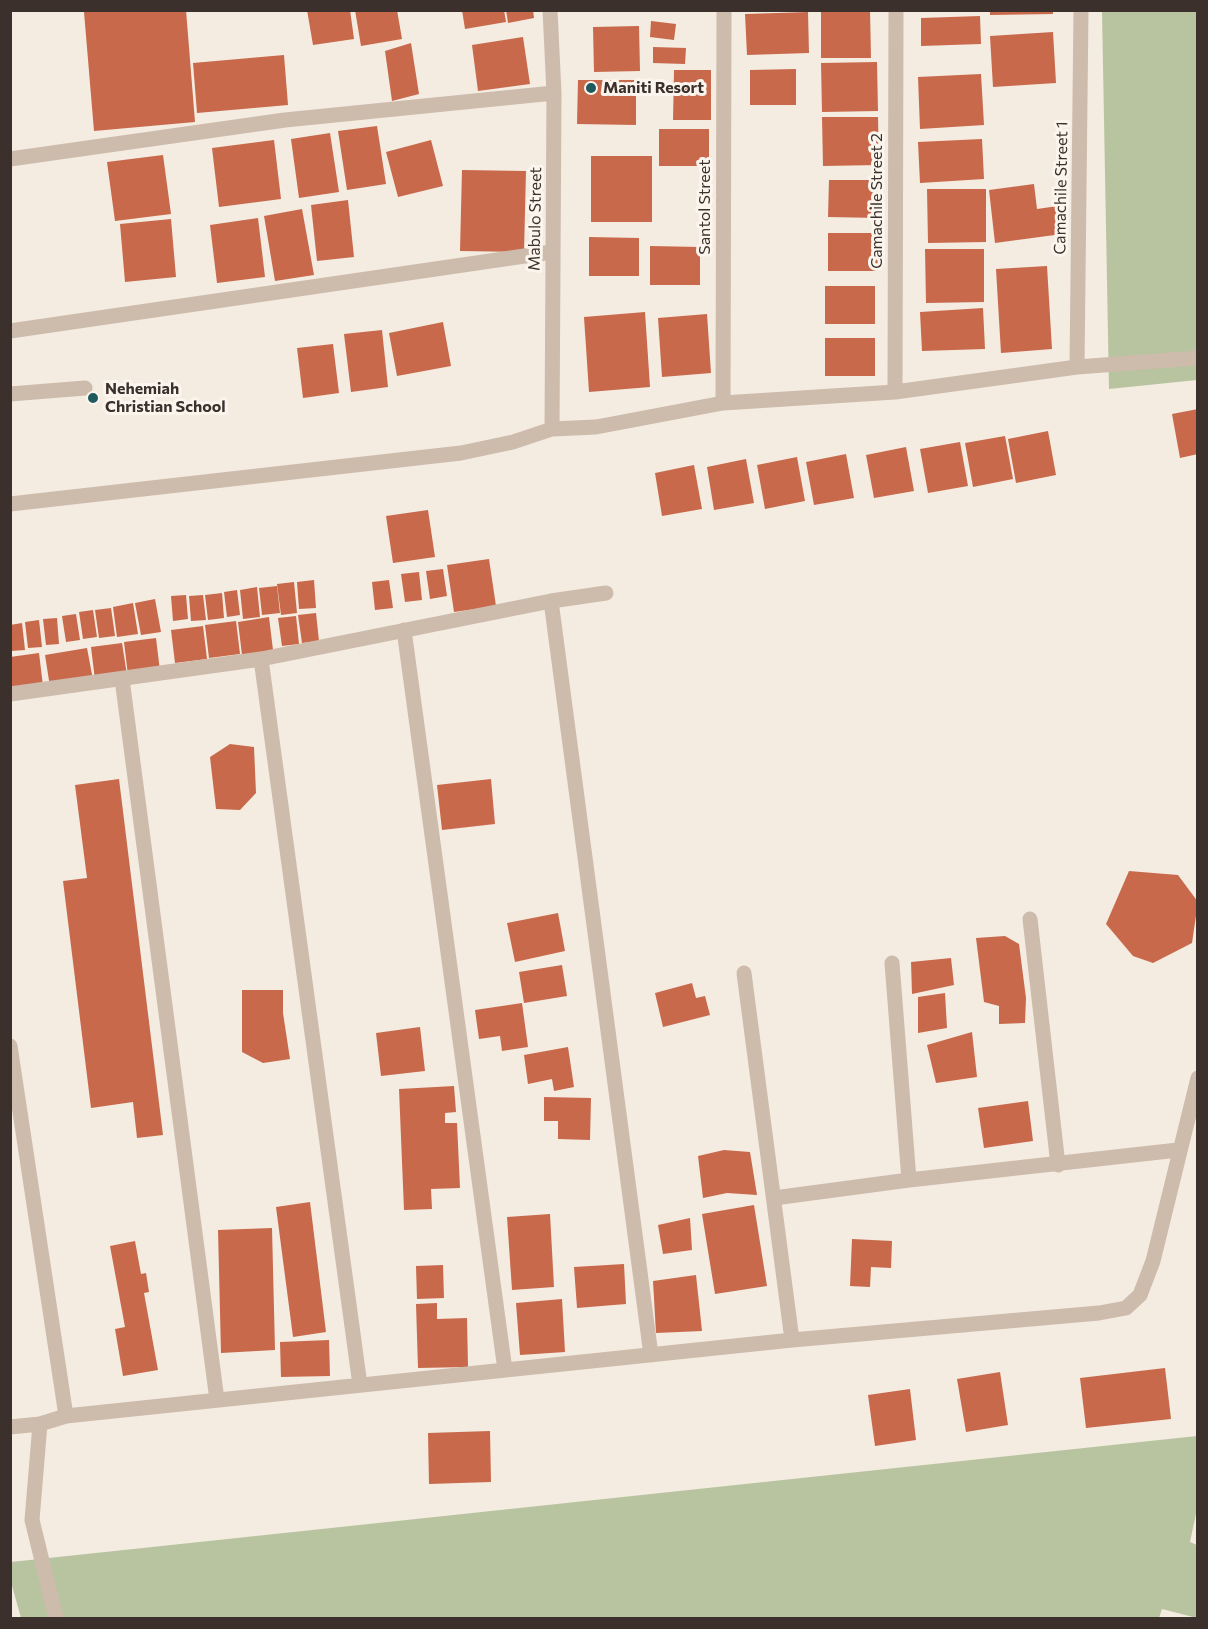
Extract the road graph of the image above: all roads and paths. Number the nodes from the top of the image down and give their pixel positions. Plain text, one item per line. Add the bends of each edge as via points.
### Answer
1 (549, 10) edge
2 (724, 10) edge
3 (896, 10) edge
4 (1081, 10) edge
5 (554, 93) junction
6 (10, 159) edge
7 (552, 252) junction
8 (10, 332) edge
9 (1197, 358) edge
10 (1077, 367) junction
11 (85, 388) dead end
12 (895, 392) junction
13 (10, 394) edge
14 (723, 403) junction
15 (552, 429) junction
16 (10, 504) edge
17 (606, 593) dead end
18 (551, 601) junction
19 (404, 630) junction
20 (261, 659) junction
21 (122, 679) junction
22 (10, 694) edge
23 (1030, 919) dead end
24 (892, 963) dead end
25 (744, 973) dead end
26 (10, 1046) edge
27 (1197, 1078) edge
28 (1179, 1150) junction
29 (1058, 1165) junction
30 (909, 1180) junction
31 (774, 1198) junction
32 (792, 1340) junction
33 (651, 1355) junction
34 (505, 1370) junction
35 (360, 1385) junction
36 (217, 1400) junction
37 (66, 1416) junction
38 (40, 1424) junction
39 (10, 1427) edge
40 (56, 1618) edge

1 - 5 street, Mabulo Street
2 - 14 street, Santol Street
3 - 12 street, Camachile Street 2
4 - 10 street, Camachile Street 1
5 - 6 street via 285,120
5 - 7 street, Mabulo Street
7 - 8 street
7 - 15 street, Mabulo Street
9 - 10 street
10 - 12 street
11 - 13 street
12 - 14 street
14 - 15 street via 596,427
15 - 16 street via 461,453
17 - 18 street
18 - 19 street
18 - 33 street
19 - 20 street
19 - 34 street
20 - 21 street
20 - 35 street
21 - 22 street
21 - 36 street
23 - 29 street
24 - 30 street
25 - 31 street
26 - 37 street
27 - 28 street
28 - 29 street
28 - 32 street via 1153,1261 1140,1295 1126,1308
29 - 30 street
30 - 31 street
31 - 32 street
32 - 33 street
33 - 34 street
34 - 35 street
35 - 36 street
36 - 37 street
37 - 38 street
38 - 39 street
38 - 40 street via 32,1520

